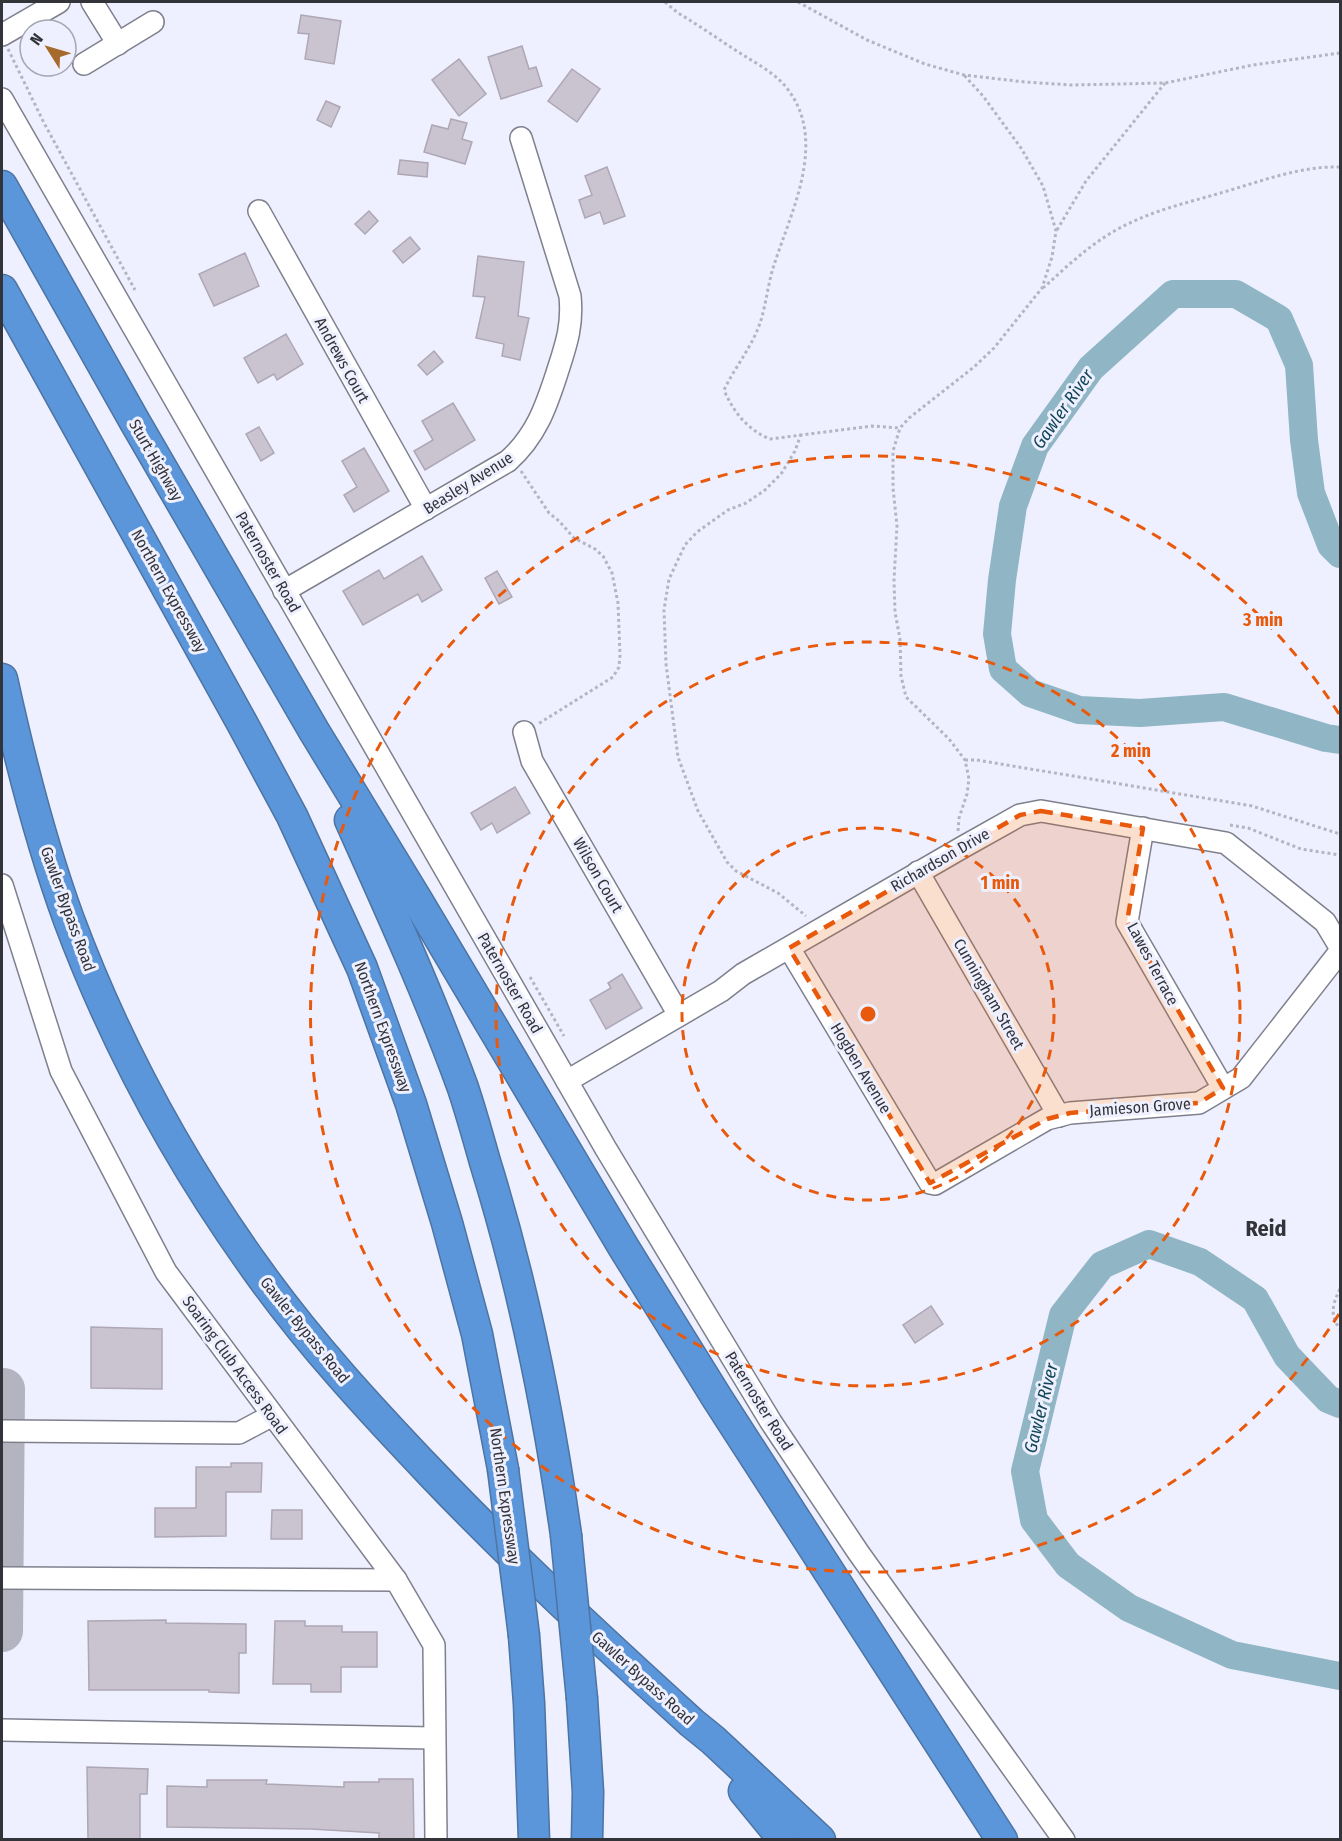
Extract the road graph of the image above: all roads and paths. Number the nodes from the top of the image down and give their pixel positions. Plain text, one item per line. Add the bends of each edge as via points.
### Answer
1 (59, 2) edge
2 (93, 2) edge
3 (664, 2) edge
4 (798, 2) edge
5 (153, 22) dead end
6 (5, 38) edge
7 (118, 44) junction
8 (1341, 54) edge
9 (84, 64) dead end
10 (964, 75) junction
11 (1165, 83) junction
12 (2, 99) edge
13 (521, 138) dead end
14 (1341, 167) edge
15 (2, 186) edge
16 (259, 211) dead end
17 (1056, 231) junction
18 (1042, 288) junction
19 (2, 290) edge
20 (136, 294) dead end
21 (900, 428) junction
22 (801, 434) junction
23 (508, 460) junction
24 (426, 509) junction
25 (284, 591) junction
26 (2, 679) edge
27 (314, 731) junction
28 (524, 732) joint
29 (964, 760) junction
30 (1143, 828) junction
31 (1339, 833) edge
32 (1218, 842) junction
33 (963, 847) junction
34 (1341, 855) edge
35 (918, 872) junction
36 (2, 885) edge
37 (806, 916) dead end
38 (1328, 928) joint
39 (789, 948) junction
40 (525, 970) dead end
41 (679, 1015) junction
42 (568, 1043) dead end
43 (567, 1081) junction
44 (1223, 1088) junction
45 (1059, 1116) junction
46 (935, 1184) joint
47 (1341, 1289) edge
48 (1341, 1329) edge
49 (271, 1416) junction
50 (4, 1431) dead end
51 (2, 1578) edge
52 (396, 1581) junction
53 (692, 1723) junction
54 (2, 1730) edge
55 (433, 1738) junction
56 (436, 1839) edge
57 (534, 1839) edge
58 (587, 1839) edge
59 (784, 1839) edge
60 (820, 1839) edge
61 (1002, 1839) edge
62 (1064, 1839) edge

1 - 6 street
2 - 7 street
3 - 22 path via 768,70 789,90 800,112 806,136 796,203 774,266 759,328 724,390 754,433 770,439
4 - 10 path via 898,54
5 - 7 street
6 - 20 path via 10,57
7 - 9 street
8 - 11 path via 1253,65
10 - 11 path via 1071,85
10 - 17 path via 1021,148 1043,186
11 - 17 path via 1086,181
12 - 25 street, Paternoster Road
13 - 23 street, Beasley Avenue via 570,296 572,316 543,415
14 - 18 path via 1291,173 1161,210 1109,234
15 - 27 highway, Sturt Highway
16 - 24 street, Andrews Court
17 - 18 path
18 - 21 path via 974,367
19 - 57 highway, Northern Expressway, bridge via 292,816 362,968 411,1104 477,1334 503,1469 524,1636
21 - 22 path via 872,426
21 - 29 path via 893,451 893,488 897,526 895,612 901,676 906,697 949,739
22 - 37 path via 781,474 765,490 728,510 697,532 685,546 669,579 664,610 666,664 678,757 698,811 736,871 778,893
23 - 24 street, Beasley Avenue
23 - 28 path via 521,471 549,513 574,538 603,556 612,573 618,603 620,655 613,677
24 - 25 street, Beasley Avenue
25 - 43 street, Paternoster Road
26 - 53 highway, Gawler Bypass Road via 30,799 70,922 137,1073 211,1201 305,1332 392,1434 540,1584
27 - 58 highway, bridge via 335,788 423,982 464,1090 506,1230 537,1360 566,1535 582,1699
27 - 61 highway via 717,1398
28 - 41 street, Wilson Court via 532,760
29 - 31 path via 1252,806
29 - 33 path via 969,779 959,818
30 - 32 street, Richardson Drive
30 - 33 street, Richardson Drive via 1041,811 1020,815
30 - 44 street, Lawes Terrace via 1127,922
32 - 34 path via 1224,828 1234,825 1302,849
32 - 38 street, Richardson Drive via 1226,843
33 - 35 street, Richardson Drive
35 - 39 street, Richardson Drive
35 - 45 street, Cunningham Street
36 - 49 street, Soaring Club Access Road via 61,1071 166,1272
38 - 44 street, Jamieson Grove via 1340,947 1338,954 1241,1078
39 - 41 street, Richardson Drive
39 - 46 street, Hogben Avenue via 930,1183
40 - 42 path
41 - 43 street, Richardson Drive
43 - 62 street, Paternoster Road via 771,1422 858,1552
44 - 45 street, Jamieson Grove via 1199,1103
45 - 46 street, Jamieson Grove via 1047,1119
47 - 48 path via 1332,1309
49 - 50 street via 239,1433
49 - 52 street, Soaring Club Access Road
51 - 52 street
52 - 55 street, Soaring Club Access Road via 434,1645
53 - 59 highway via 708,1754
53 - 60 highway, Gawler Bypass Road
54 - 55 street
55 - 56 street, Soaring Club Access Road

